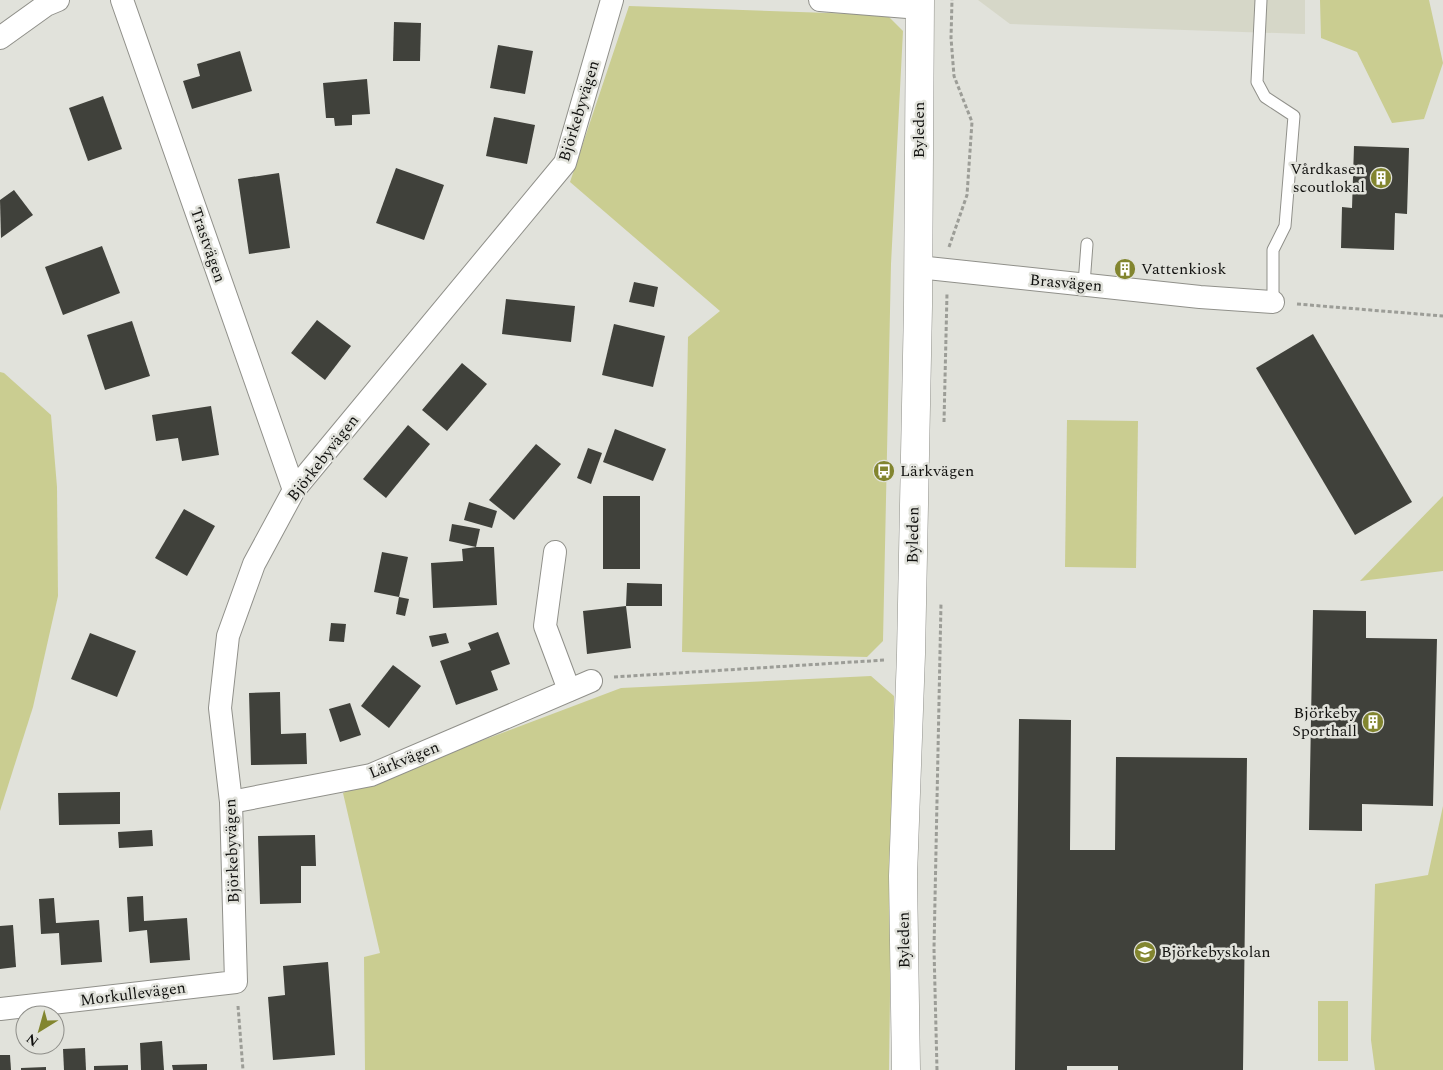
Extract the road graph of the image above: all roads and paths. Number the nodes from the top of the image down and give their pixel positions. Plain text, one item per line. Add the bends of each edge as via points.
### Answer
1 (58, 0) edge
2 (122, 0) edge
3 (612, 0) edge
4 (820, 0) edge
5 (952, 0) edge
6 (1261, 0) edge
7 (920, 4) edge
8 (0, 38) edge
9 (1087, 244) dead end
10 (918, 267) junction
11 (948, 272) junction
12 (1084, 284) junction
13 (1273, 302) junction
14 (1443, 316) edge
15 (944, 432) dead end
16 (294, 490) junction
17 (555, 552) dead end
18 (941, 598) dead end
19 (940, 653) junction
20 (911, 654) junction
21 (591, 681) joint
22 (569, 690) junction
23 (231, 802) junction
24 (236, 982) junction
25 (0, 1009) edge
26 (243, 1070) edge
27 (906, 1070) edge
28 (936, 1070) edge

1 - 8 street
2 - 16 street, Trastvägen
3 - 16 street, Björkebyvägen via 565,163
4 - 7 street
5 - 11 path via 954,76 972,122 967,195 948,248
6 - 13 lane via 1257,82 1265,97 1294,116 1285,226 1273,250
7 - 10 street, Byleden
9 - 12 lane
10 - 11 street, Brasvägen
10 - 20 street, Byleden
11 - 12 street, Brasvägen
11 - 15 path
12 - 13 street, Brasvägen
13 - 14 path
16 - 23 street, Björkebyvägen via 254,564 228,636 220,708
17 - 22 street via 545,626
18 - 19 path
19 - 20 path
19 - 28 path via 934,949
20 - 21 path via 884,661 634,675
20 - 27 street, Byleden via 903,876
21 - 22 street, Lärkvägen
22 - 23 street, Lärkvägen via 371,775
23 - 24 street, Björkebyvägen
24 - 25 street, Morkullevägen
24 - 26 path

